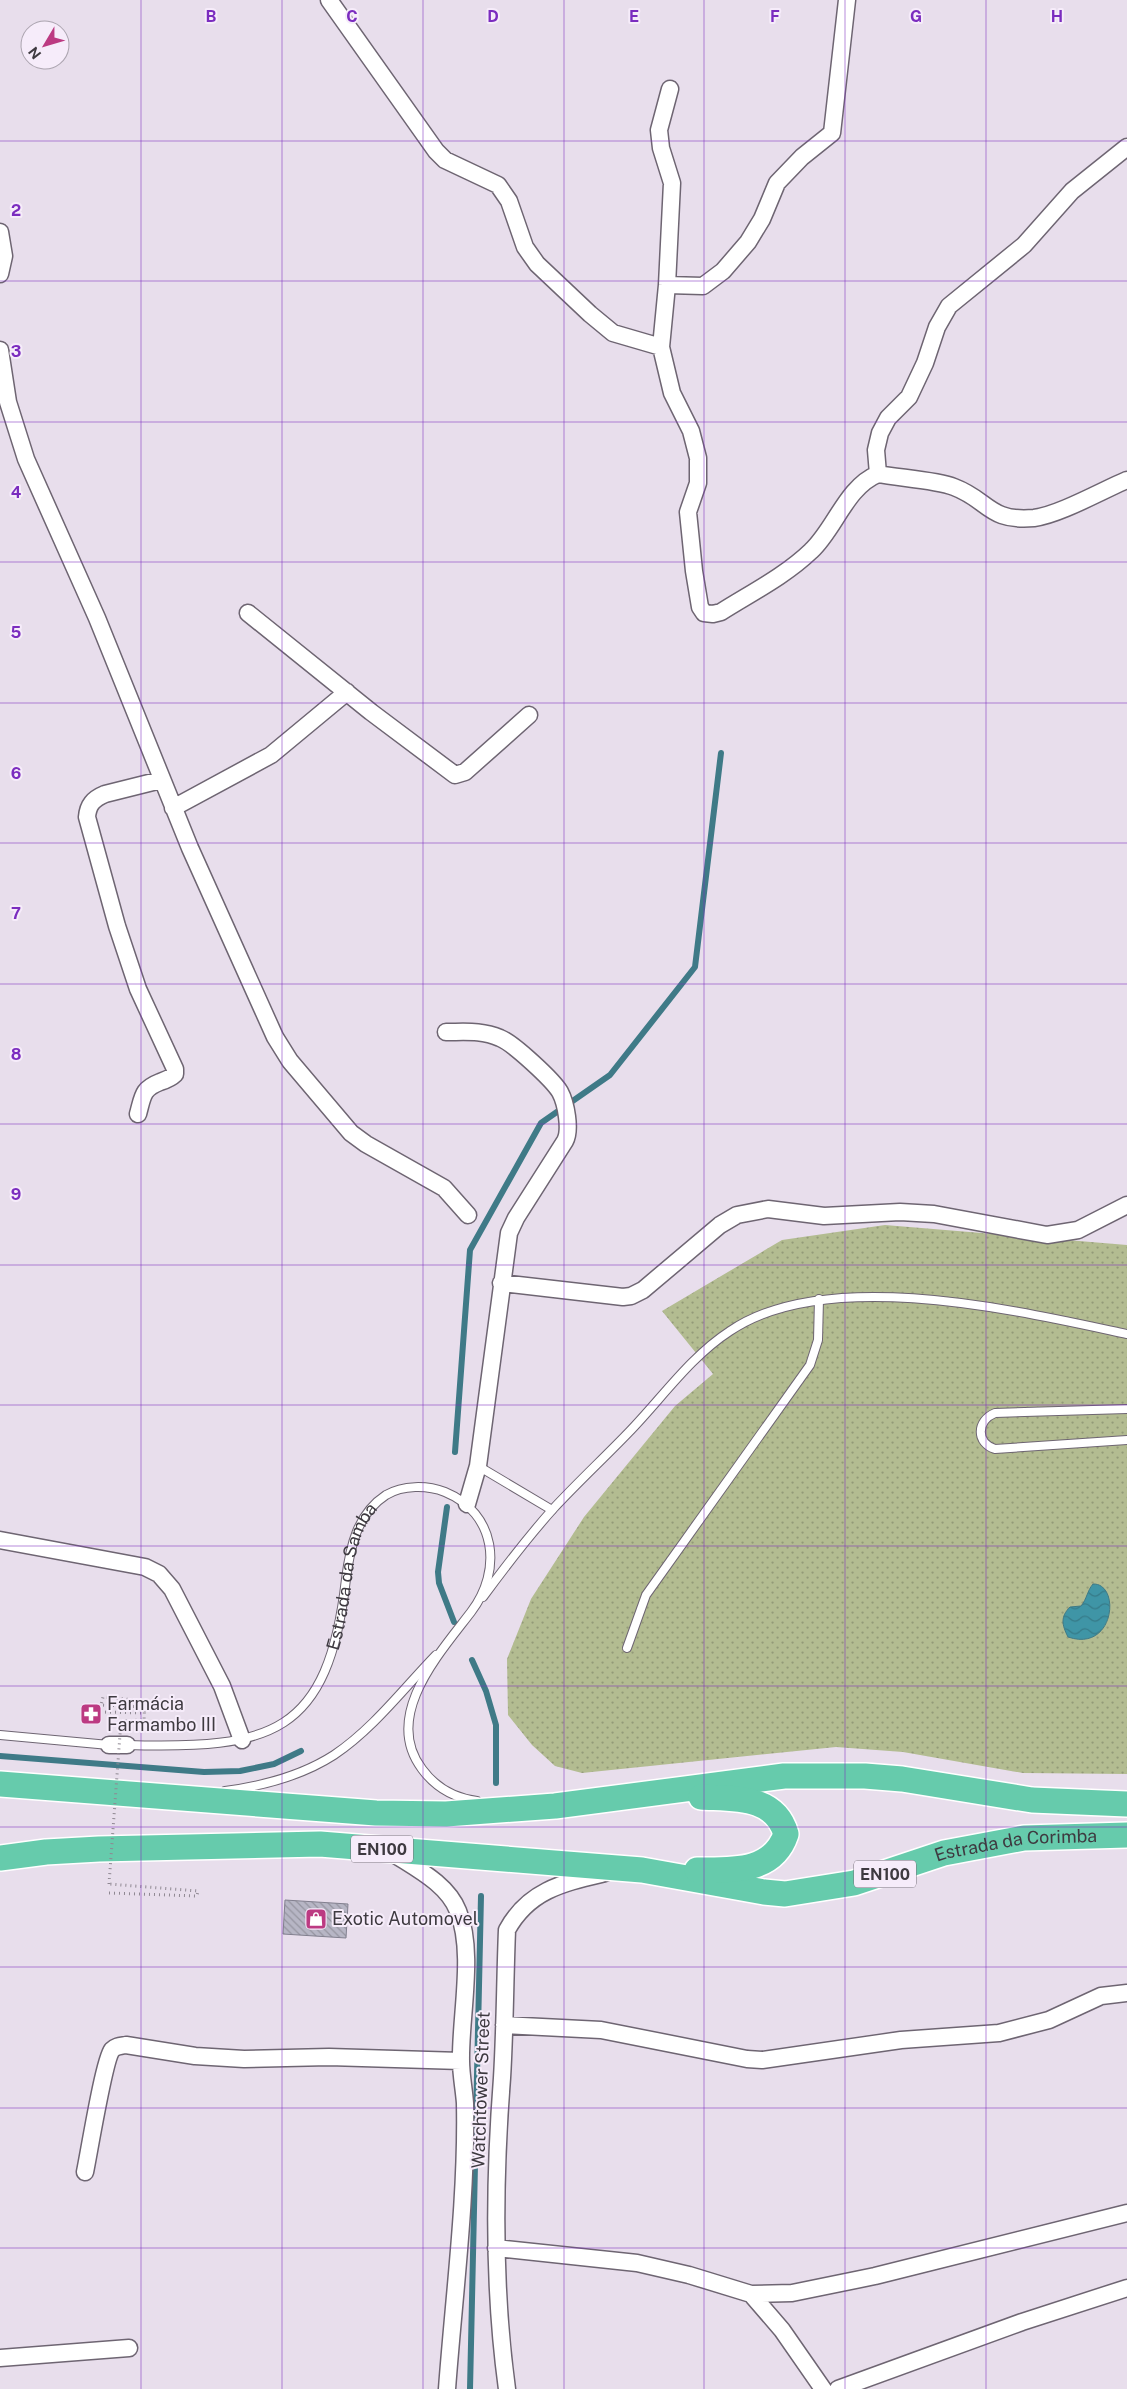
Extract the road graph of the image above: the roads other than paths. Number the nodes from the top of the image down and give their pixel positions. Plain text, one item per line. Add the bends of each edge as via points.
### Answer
1 (329, 0) edge
2 (847, 0) edge
3 (670, 89) dead end
4 (1127, 147) edge
5 (0, 232) edge
6 (0, 274) edge
7 (667, 285) junction
8 (661, 347) junction
9 (0, 350) edge
10 (878, 474) junction
11 (1127, 480) edge
12 (248, 613) dead end
13 (347, 692) junction
14 (529, 714) dead end
15 (161, 780) junction
16 (173, 808) junction
17 (446, 1032) dead end
18 (138, 1114) dead end
19 (1127, 1205) edge
20 (468, 1215) dead end
21 (501, 1283) junction
22 (819, 1299) junction
23 (1127, 1335) edge
24 (1127, 1409) edge
25 (1127, 1440) edge
26 (478, 1466) junction
27 (467, 1504) junction
28 (552, 1510) junction
29 (0, 1540) edge
30 (478, 1604) junction
31 (453, 1637) junction
32 (627, 1648) dead end
33 (0, 1735) edge
34 (242, 1740) junction
35 (109, 1745) joint
36 (127, 1745) joint
37 (0, 1784) edge
38 (152, 1794) junction
39 (643, 1795) junction
40 (1127, 1804) edge
41 (555, 1806) junction
42 (1127, 1835) edge
43 (387, 1850) junction
44 (0, 1858) edge
45 (633, 1869) junction
46 (1127, 1993) edge
47 (504, 2025) junction
48 (461, 2061) junction
49 (85, 2172) dead end
50 (1127, 2213) edge
51 (496, 2248) junction
52 (1127, 2288) edge
53 (752, 2294) junction
54 (129, 2348) dead end
55 (0, 2358) edge
56 (448, 2389) edge
57 (508, 2389) edge
58 (823, 2389) edge
59 (838, 2389) edge

1 - 8 street via 436,151 445,160 498,186 509,201 525,246 537,264 609,330
2 - 7 street via 832,133 777,183 748,242 723,271 703,286
3 - 7 street via 659,130 672,183
4 - 10 street via 1072,192 1024,245 949,306 937,326 909,397 888,418 880,433 876,450
5 - 6 street via 4,256
7 - 8 street
8 - 10 street via 672,393 692,431 698,458 698,483 688,512 694,571 700,607 704,613 722,612 790,569 814,548 858,488
9 - 15 street via 8,402 26,460 97,618
10 - 11 street via 954,487 1001,516 1017,518 1045,515
12 - 13 street
13 - 14 street via 455,775 465,772
13 - 16 street via 271,755
15 - 16 street
15 - 18 street via 98,797 88,809 87,817 138,988 175,1069 172,1077 149,1086 144,1092
16 - 20 street via 244,973 290,1061 351,1133 444,1188
17 - 21 street via 476,1031 500,1038 519,1051 560,1092 568,1126 566,1141 509,1233
19 - 21 street via 1078,1230 1048,1235 934,1214 900,1212 824,1216 768,1209 737,1215 720,1225 632,1296
21 - 26 street
22 - 23 lane via 898,1298 976,1304
22 - 28 lane via 758,1315 730,1331 661,1395
22 - 32 lane via 818,1340 810,1365 646,1595
24 - 25 lane via 995,1414 984,1419 980,1434 986,1444 995,1449
26 - 27 street
26 - 28 lane
27 - 30 lane, Estrada da Samba via 484,1527 491,1554 490,1569
27 - 34 lane, Estrada da Samba via 455,1496 424,1486 388,1494 374,1504 352,1539 331,1654 308,1702 294,1717 274,1730
28 - 30 lane via 520,1546
29 - 34 street via 145,1567 159,1574 172,1589 213,1667
30 - 31 lane, Estrada da Samba
31 - 38 lane, Estrada da Samba via 359,1735 328,1758 261,1784 226,1791
31 - 41 lane, Estrada da Samba via 422,1682 408,1718 410,1744 417,1763 438,1787 464,1800
33 - 35 lane
34 - 36 lane, Estrada da Samba via 190,1747
35 - 36 street
37 - 38 main road, Estrada da Samba / EN100
38 - 41 main road, Estrada da Samba / EN100 via 376,1813 446,1814
39 - 40 main road, Estrada da Corimba / EN100 via 784,1776 865,1776 1032,1800
39 - 41 main road, Estrada da Samba / EN100
39 - 45 main road via 760,1803 778,1816 786,1834 776,1854 758,1866 715,1870
42 - 45 main road, Estrada da Corimba / EN100 via 1024,1838 944,1853 854,1883 785,1894
43 - 44 main road, EN100 via 320,1844 254,1845 99,1849
43 - 45 main road, EN100
43 - 48 street, Watchtower Street via 437,1883 458,1910 465,1941
45 - 47 street, Watchtower Street via 575,1880 551,1889 530,1900 516,1915 507,1930
46 - 47 street via 1101,1996 1049,2020 999,2033 901,2040 762,2060 601,2030
47 - 51 street, Watchtower Street via 498,2105
48 - 49 street via 329,2057 244,2059 117,2046 110,2052 104,2074
48 - 56 street, Watchtower Street via 465,2101 464,2143
50 - 53 street via 792,2294
51 - 53 street via 637,2263
51 - 57 street, Watchtower Street
52 - 59 street via 1022,2322
53 - 58 street
54 - 55 street

